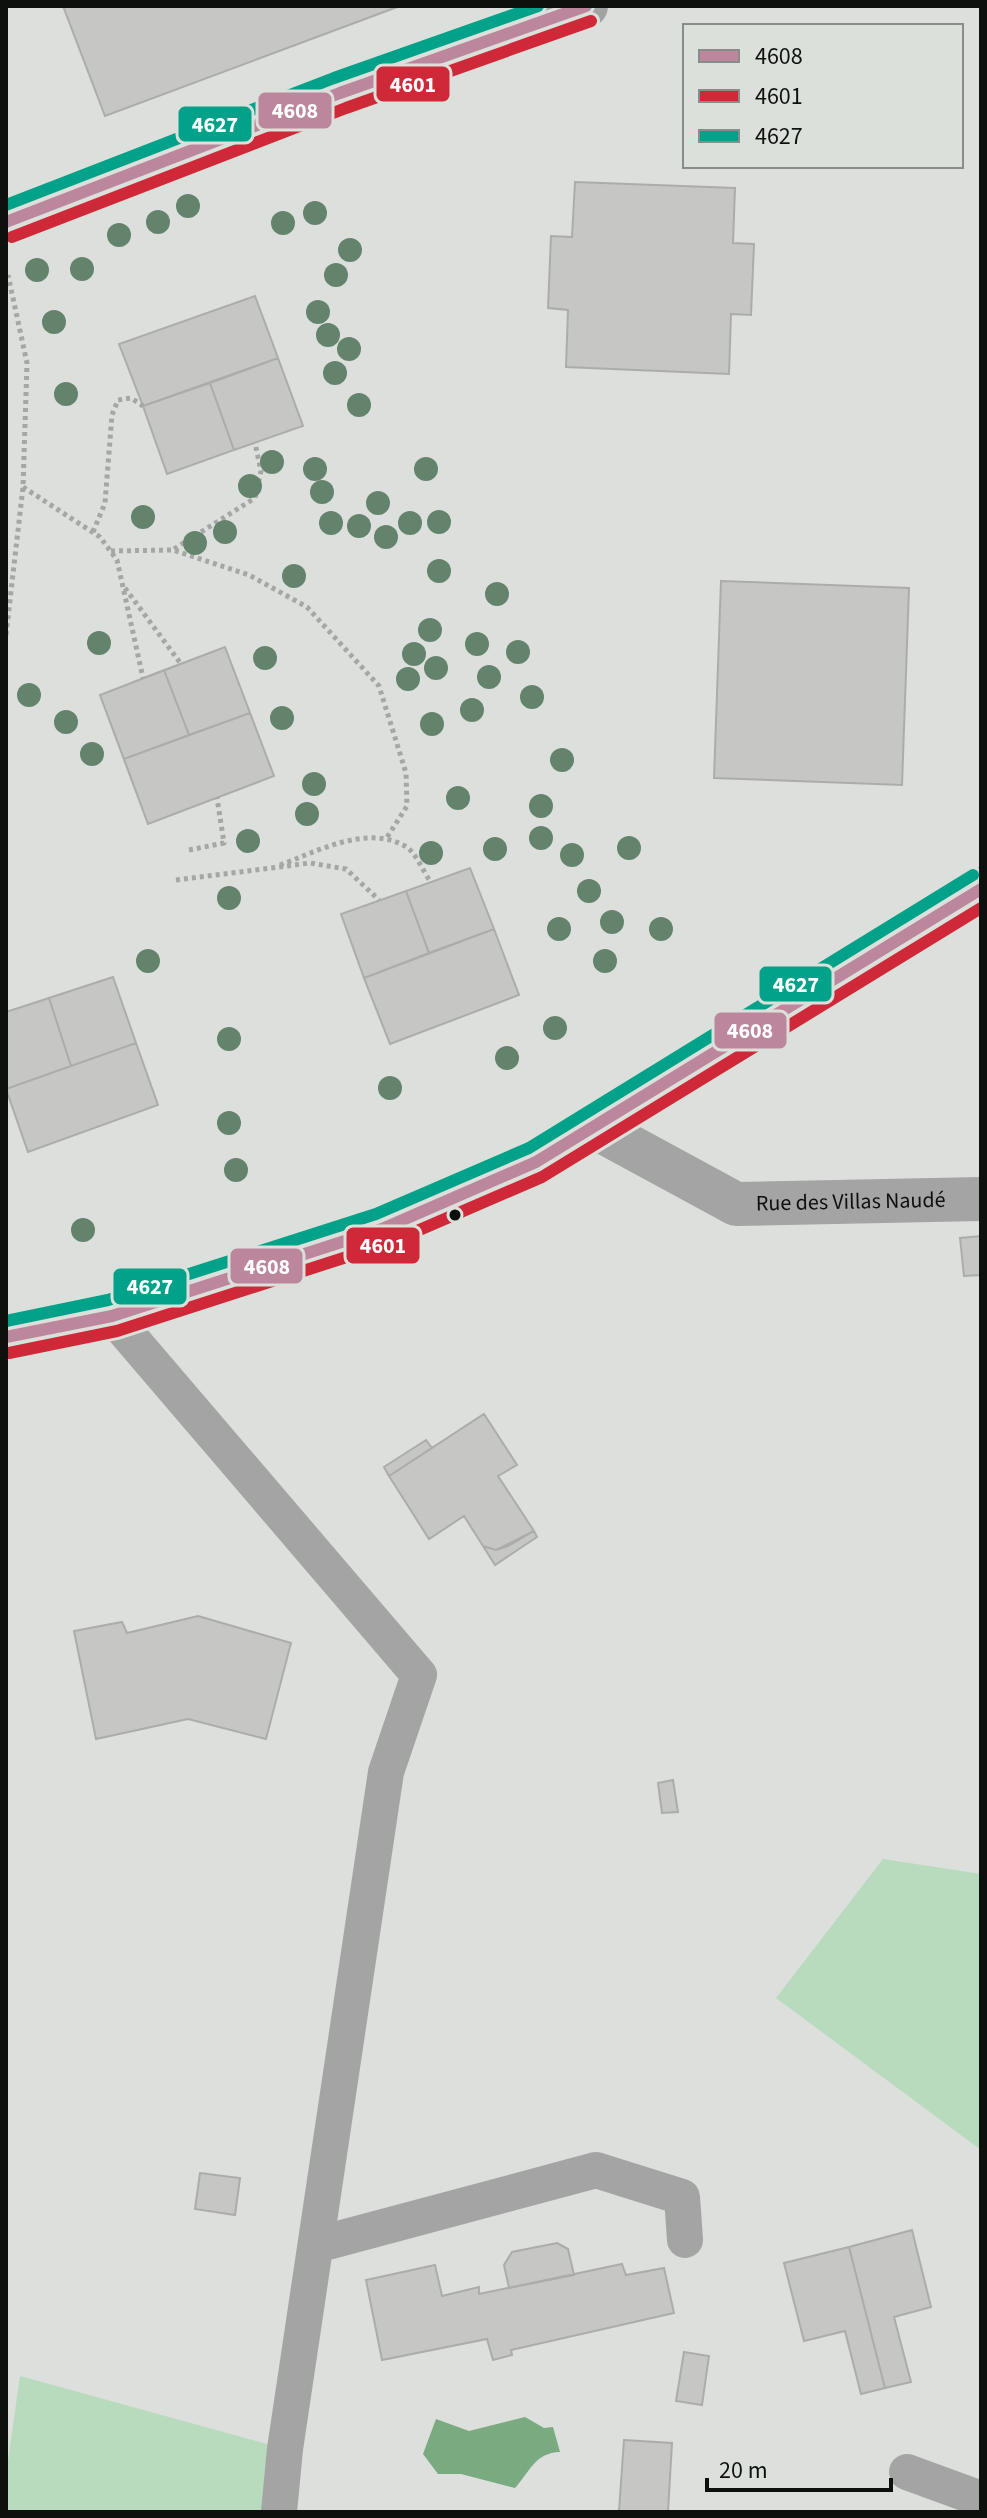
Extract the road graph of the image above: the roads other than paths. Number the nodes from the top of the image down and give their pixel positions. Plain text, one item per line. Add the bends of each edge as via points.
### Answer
1 (586, 6) edge
2 (6, 222) edge
3 (981, 889) edge
4 (596, 1128) junction
5 (981, 1199) edge
6 (112, 1316) junction
7 (6, 1337) edge
8 (685, 2240) dead end
9 (316, 2245) junction
10 (907, 2472) dead end
11 (981, 2499) edge
12 (279, 2512) edge

1 - 2 main road via 340,93
3 - 4 main road
4 - 5 street, Rue des Villas Naudé via 736,1204
4 - 6 main road via 536,1162 382,1229
6 - 7 main road
6 - 9 lane via 419,1675 386,1772
8 - 9 lane via 682,2197 596,2170
9 - 12 lane
10 - 11 lane

